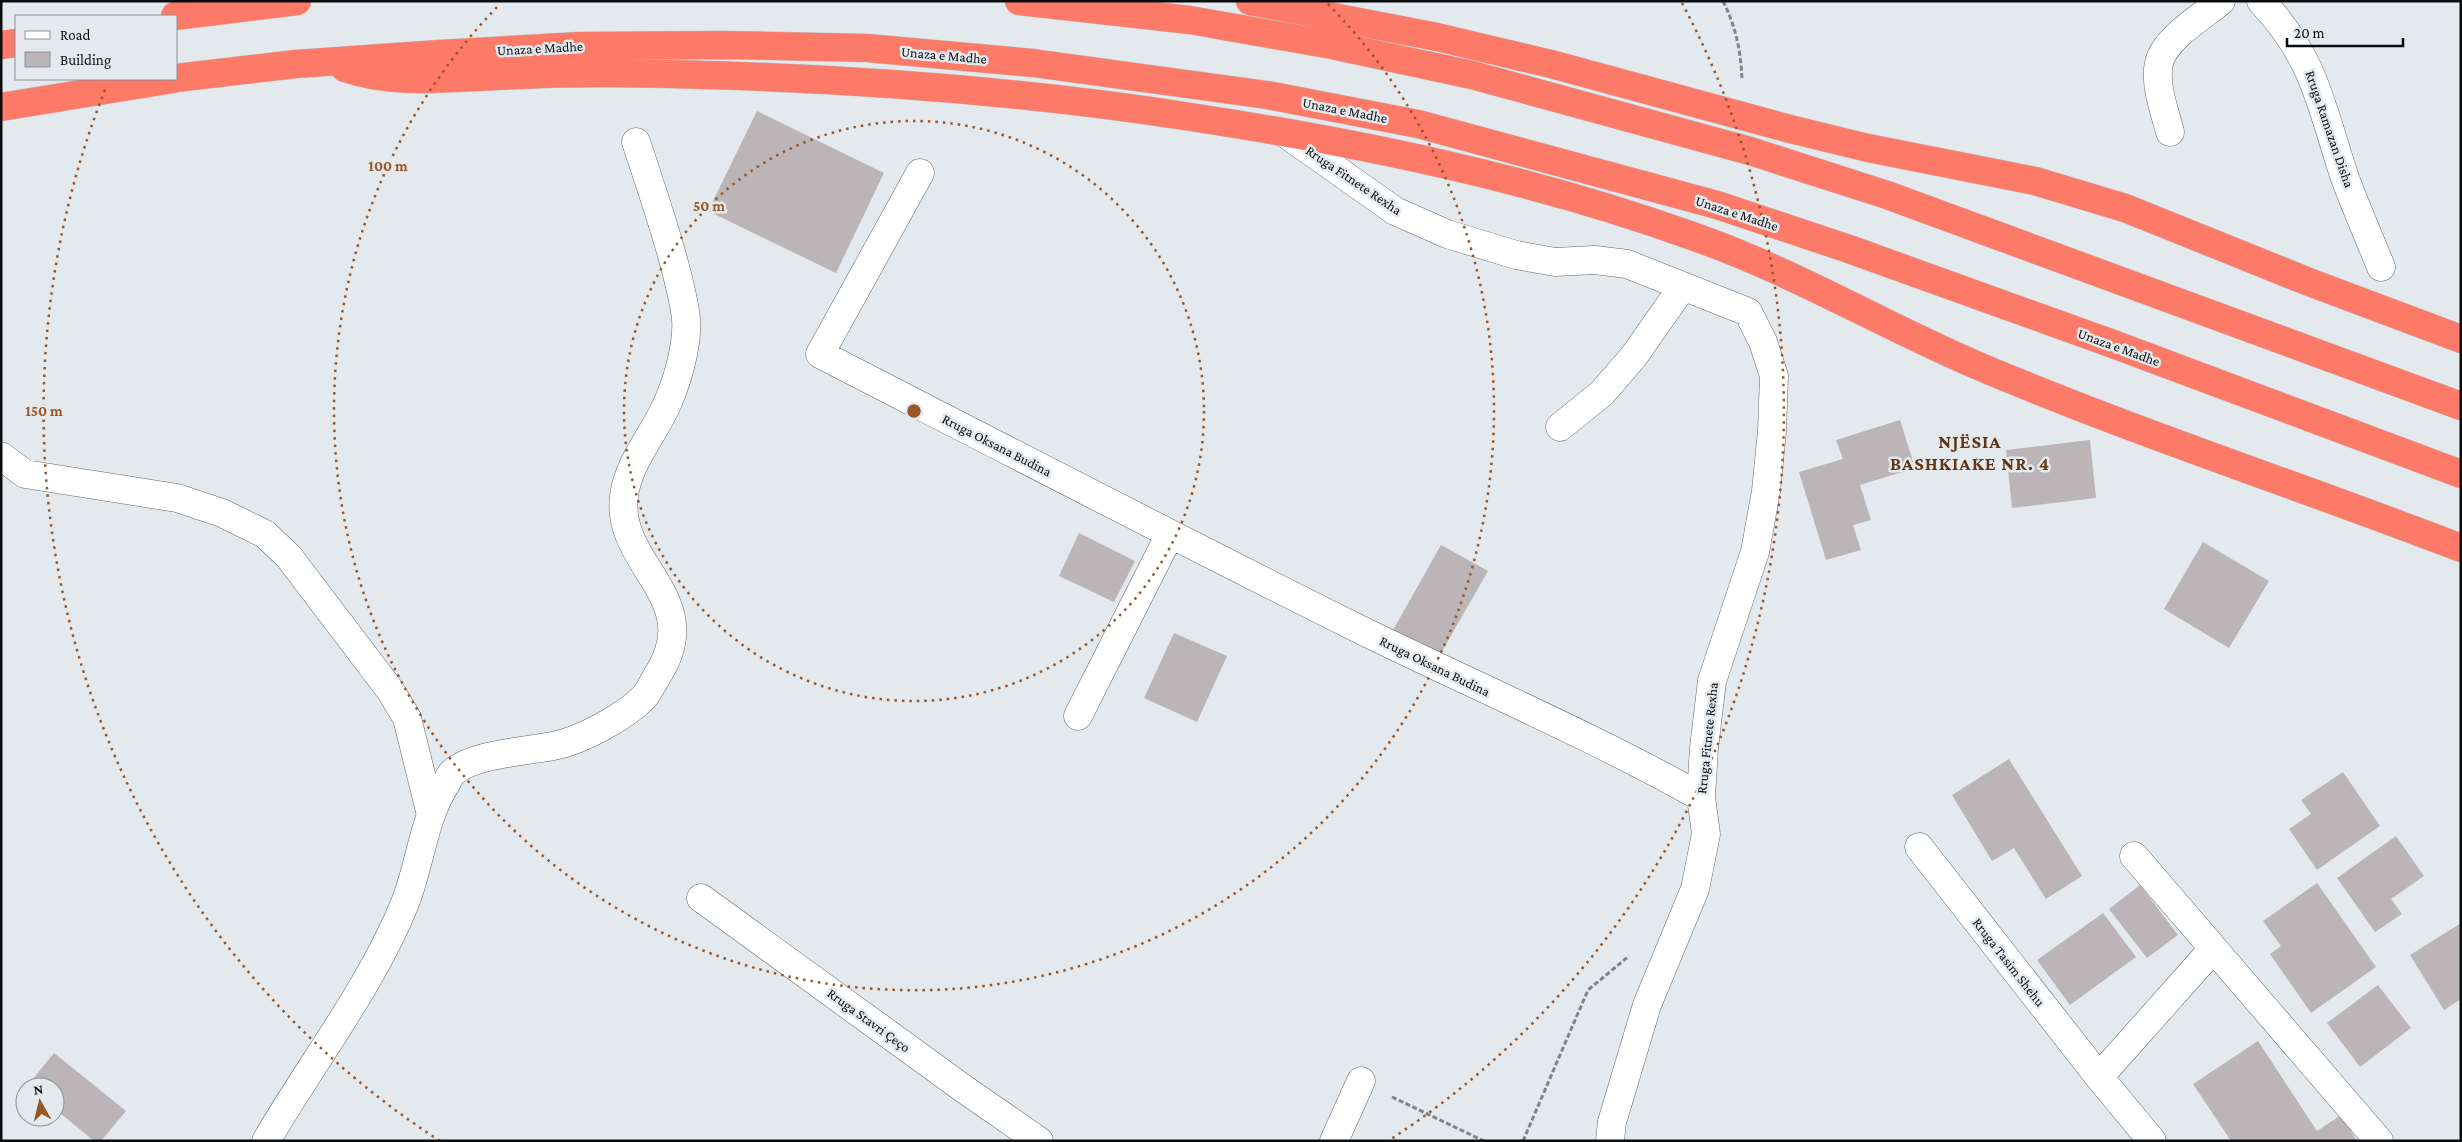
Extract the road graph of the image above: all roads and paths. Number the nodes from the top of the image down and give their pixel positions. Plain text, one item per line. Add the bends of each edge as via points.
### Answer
1 (297, 1) edge
2 (1019, 1) edge
3 (1250, 1) edge
4 (1723, 1) edge
5 (2221, 1) edge
6 (2261, 1) edge
7 (178, 16) edge
8 (15, 43) edge
9 (1, 45) edge
10 (330, 61) junction
11 (178, 79) edge
12 (168, 80) edge
13 (1742, 84) dead end
14 (1, 107) edge
15 (2170, 132) dead end
16 (1286, 134) junction
17 (636, 142) dead end
18 (920, 173) dead end
19 (2380, 267) dead end
20 (1683, 286) junction
21 (2461, 338) edge
22 (2461, 406) edge
23 (1560, 427) dead end
24 (1, 456) edge
25 (2461, 474) edge
26 (1170, 534) junction
27 (2461, 548) edge
28 (1078, 716) dead end
29 (1701, 797) junction
30 (430, 811) junction
31 (1919, 847) dead end
32 (2134, 856) dead end
33 (701, 898) dead end
34 (2212, 949) junction
35 (1631, 954) dead end
36 (2099, 1077) junction
37 (1361, 1081) joint
38 (1032, 1139) edge
39 (266, 1141) edge
40 (1334, 1141) edge
41 (1484, 1141) edge
42 (1523, 1141) edge
43 (1610, 1141) edge
44 (2152, 1141) edge
45 (2379, 1141) edge

1 - 7 highway
2 - 22 highway via 1190,20 1332,45 1472,74 1750,151 1887,195
3 - 21 highway via 1437,37 1868,148 2035,181 2125,208 2309,282
4 - 13 path via 1741,54
5 - 15 street via 2168,44 2159,63 2159,84
6 - 19 street, Rruga Ramazan Disha via 2282,23 2306,61
8 - 9 highway
10 - 11 highway, Unaza e Madhe
10 - 16 highway via 364,75 401,80 603,73 941,87 1114,107
10 - 25 highway, Unaza e Madhe via 580,46 867,48 1033,63 1286,98 1418,124 1717,205 2113,344
12 - 14 highway, Unaza e Madhe
16 - 20 street, Rruga Fitnete Rexha via 1395,211 1447,234 1516,255 1555,262 1595,260 1627,264
16 - 27 highway via 1361,147 1531,186 1699,238 1798,279 1976,365
17 - 30 street via 680,285 686,321 681,364 669,401 630,471 624,496 624,524 663,592 673,624 669,659 644,697 610,724 557,745 478,760 453,772
18 - 26 street, Rruga Oksana Budina via 820,354
20 - 23 street via 1634,356 1602,393
20 - 29 street, Rruga Fitnete Rexha via 1748,312 1763,342 1774,376 1772,431 1755,552 1712,681
24 - 30 street via 25,474 177,498 222,513 265,534 289,557 390,690 407,718
26 - 28 street
26 - 29 street, Rruga Oksana Budina via 1377,638 1642,764
29 - 43 street, Rruga Fitnete Rexha via 1706,834 1695,889 1647,1005 1612,1122
30 - 39 street via 406,900 383,952
31 - 36 street, Rruga Tasim Shehu
32 - 34 street
33 - 38 street, Rruga Stavri Çeço
34 - 36 street
34 - 45 street
35 - 42 path via 1588,990
36 - 44 street, Rruga Tasim Shehu
37 - 40 street
37 - 41 path

